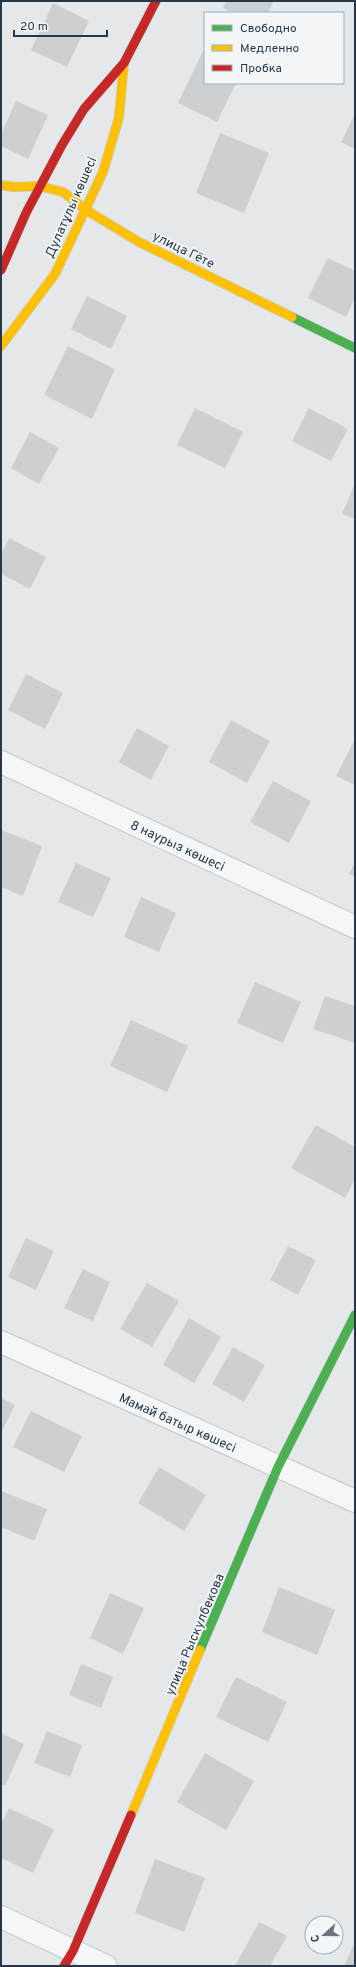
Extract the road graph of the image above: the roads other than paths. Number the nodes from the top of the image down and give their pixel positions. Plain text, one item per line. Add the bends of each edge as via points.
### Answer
1 (156, 1) edge
2 (124, 63) junction
3 (1, 185) edge
4 (39, 186) junction
5 (86, 210) junction
6 (1, 270) edge
7 (1, 346) edge
8 (355, 348) edge
9 (1, 762) edge
10 (355, 927) edge
11 (355, 1315) edge
12 (1, 1342) edge
13 (278, 1467) junction
14 (355, 1501) edge
15 (1, 1917) edge
16 (68, 1958) edge
17 (106, 1966) edge

1 - 2 street, Дулатұлы көшесі
2 - 4 street, Дулатұлы көшесі via 84,109
2 - 5 street, Дулатұлы көшесі via 119,117 102,172
3 - 4 street, улица Гёте
4 - 5 street, улица Гёте via 64,192
4 - 6 street, Дулатұлы көшесі
5 - 7 street, Дулатұлы көшесі via 54,274
5 - 8 street, улица Гёте via 139,242
9 - 10 street, 8 наурыз көшесі
11 - 13 street, улица Рыскулбекова
12 - 13 street, Мамай батыр көшесі
13 - 14 street, Мамай батыр көшесі
13 - 16 street, улица Рыскулбекова
15 - 16 street
16 - 17 street

